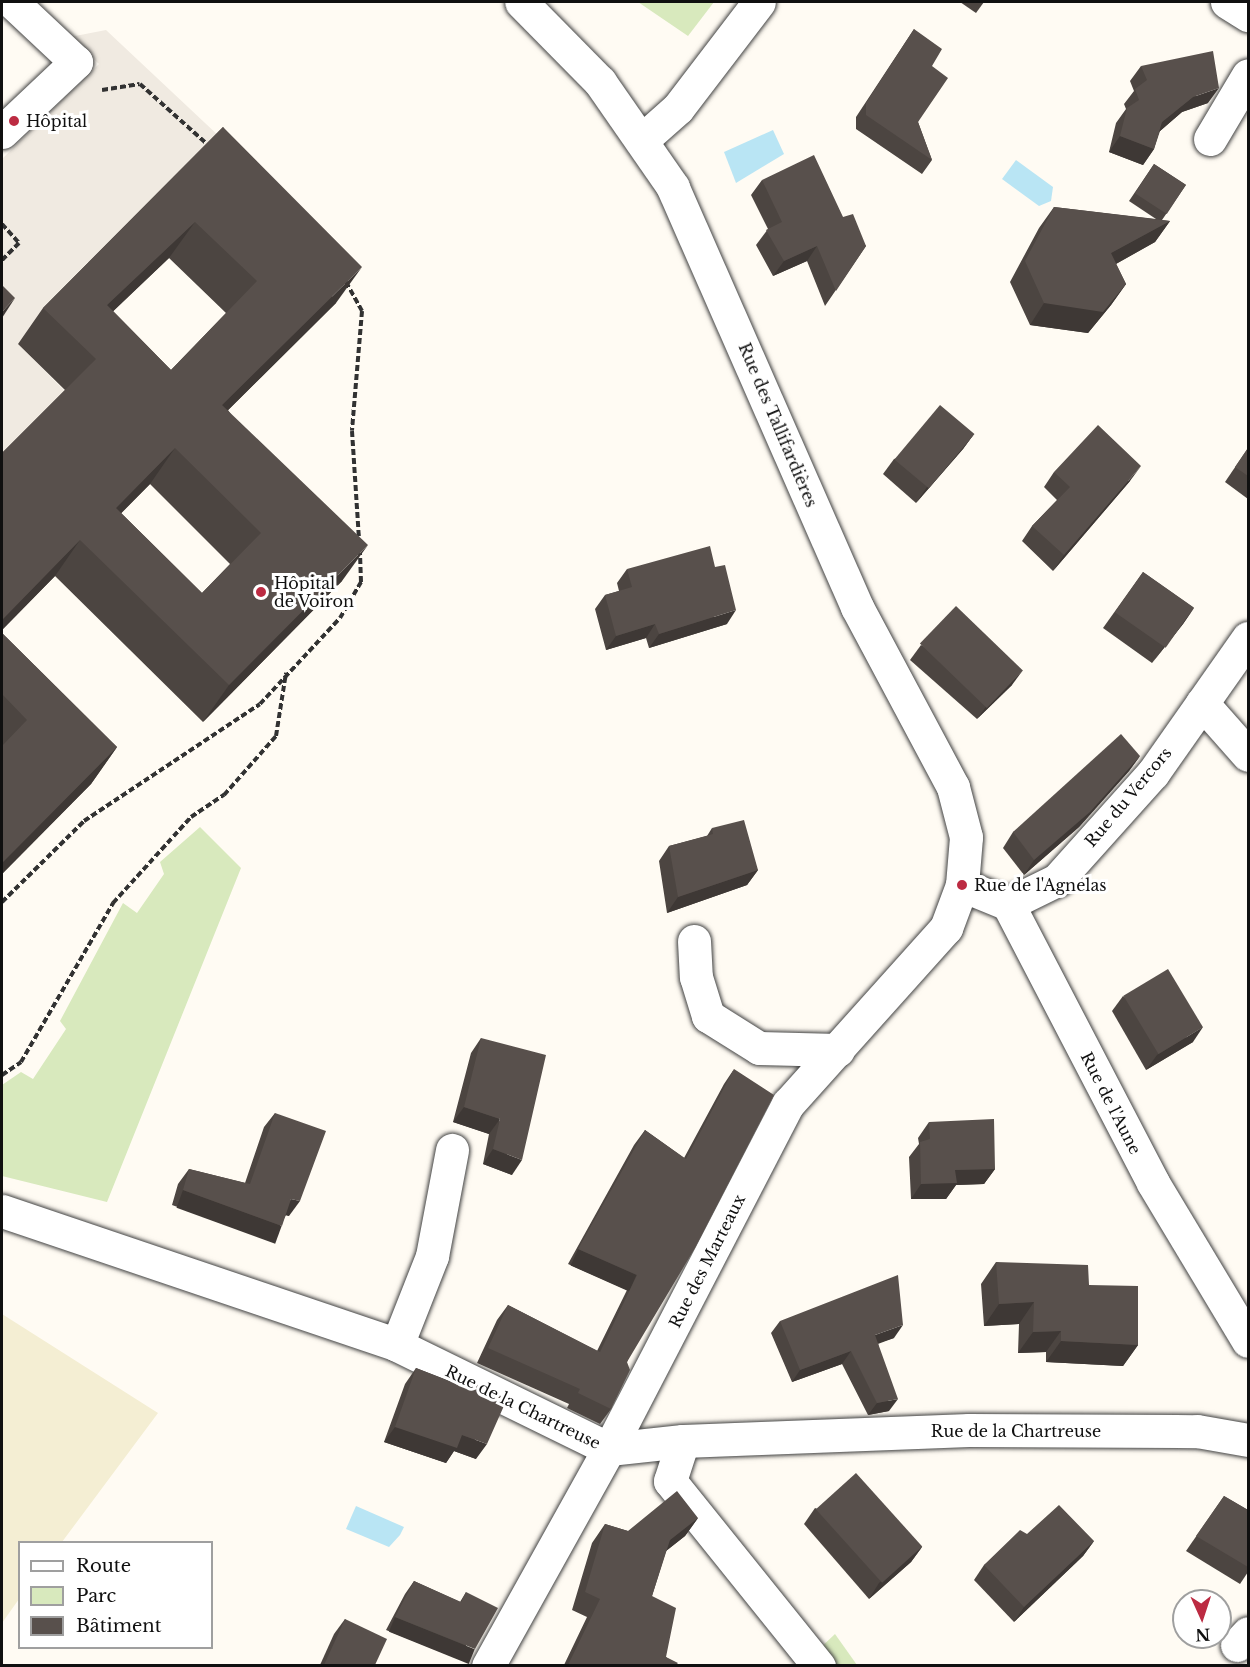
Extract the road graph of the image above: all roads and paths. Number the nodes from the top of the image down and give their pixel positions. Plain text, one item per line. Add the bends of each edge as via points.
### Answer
1 (12, 2) edge
2 (521, 2) edge
3 (759, 2) edge
4 (1227, 2) edge
5 (1248, 15) edge
6 (1248, 75) edge
7 (54, 82) junction
8 (2, 132) edge
9 (1210, 139) dead end
10 (642, 140) junction
11 (219, 156) edge
12 (2, 224) edge
13 (2, 260) edge
14 (339, 270) edge
15 (1248, 638) edge
16 (286, 673) junction
17 (1202, 703) junction
18 (1248, 755) edge
19 (962, 885) junction
20 (2, 902) edge
21 (1008, 904) junction
22 (694, 941) dead end
23 (838, 1050) junction
24 (2, 1075) edge
25 (452, 1150) dead end
26 (2, 1212) edge
27 (1248, 1341) edge
28 (397, 1345) junction
29 (1248, 1440) edge
30 (682, 1441) junction
31 (609, 1449) junction
32 (488, 1665) edge
33 (819, 1665) edge

1 - 7 street via 76,62
2 - 10 street, Rue des Tallifardières via 600,82
3 - 10 street via 678,108
4 - 5 street
6 - 9 street
7 - 8 street
7 - 11 path via 68,95 140,84
10 - 19 street, Rue des Tallifardières via 674,187 857,607 953,787 966,837
12 - 13 path via 20,243
14 - 16 path via 362,311 352,431 361,582 340,618
15 - 17 street, Rue du Vercors
16 - 20 path via 260,704 84,821
16 - 24 path via 276,736 224,795 190,817 113,903 21,1062
17 - 18 street
17 - 21 street, Rue du Vercors via 1153,773 1057,880
19 - 21 street
19 - 23 street, Rue des Marteaux via 946,928
21 - 27 street, Rue de l'Aune via 1153,1183
22 - 23 street via 696,977 708,1016 759,1048
23 - 31 street, Rue des Marteaux via 788,1104
25 - 28 street via 432,1256
26 - 28 street, Rue de la Chartreuse
28 - 31 street, Rue de la Chartreuse
29 - 30 street, Rue de la Chartreuse via 1197,1431 969,1430
30 - 31 street, Rue de la Chartreuse
30 - 33 street via 670,1481
31 - 32 street, Rue des Marteaux

